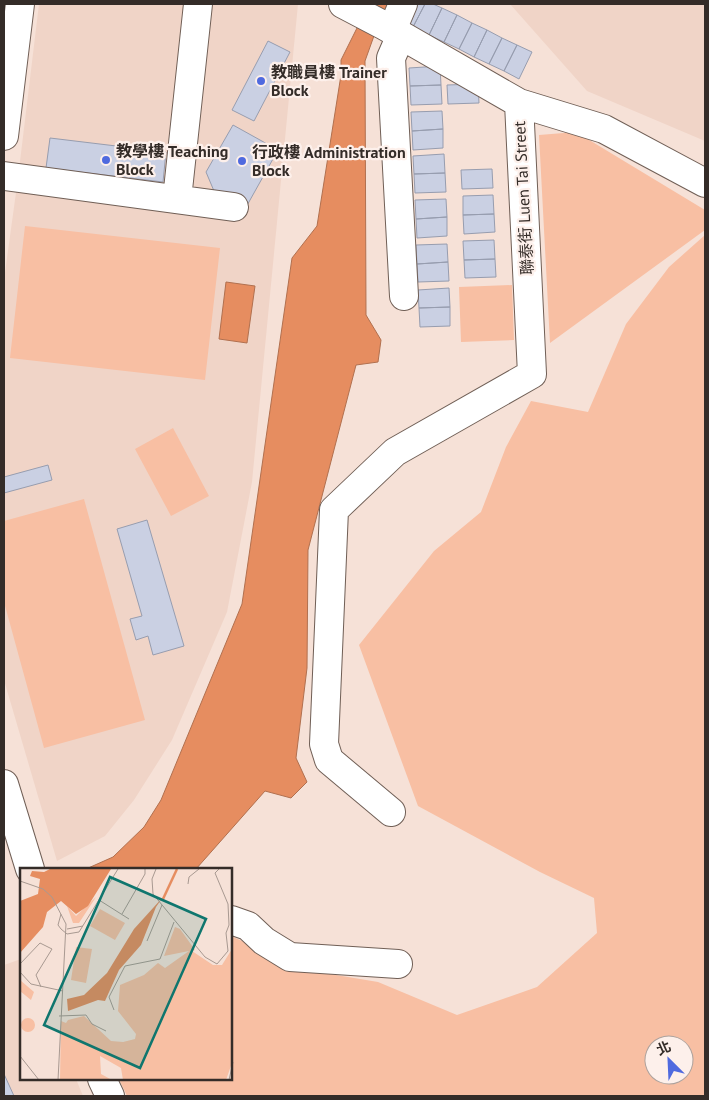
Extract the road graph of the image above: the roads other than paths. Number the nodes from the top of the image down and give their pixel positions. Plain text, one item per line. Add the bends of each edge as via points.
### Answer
1 (20, 4) edge
2 (198, 4) edge
3 (403, 4) edge
4 (346, 6) edge
5 (393, 30) junction
6 (519, 103) junction
7 (4, 136) edge
8 (4, 176) edge
9 (705, 183) edge
10 (177, 199) junction
11 (234, 207) dead end
12 (404, 296) dead end
13 (4, 784) edge
14 (392, 812) dead end
15 (12, 837) edge
16 (29, 868) edge
17 (232, 920) edge
18 (398, 964) dead end
19 (102, 1080) edge
20 (110, 1096) edge

1 - 7 street
2 - 10 street
3 - 5 street
4 - 5 street, 聯泰街 Luen Tai Street
5 - 6 street, 聯泰街 Luen Tai Street
5 - 12 street via 391,58
6 - 9 street via 604,129
6 - 14 street, 聯泰街 Luen Tai Street via 532,374 395,452 334,510 324,744 328,760
8 - 10 street
10 - 11 street
13 - 15 street
15 - 16 street
17 - 18 street via 248,926 264,941 290,957
19 - 20 street

